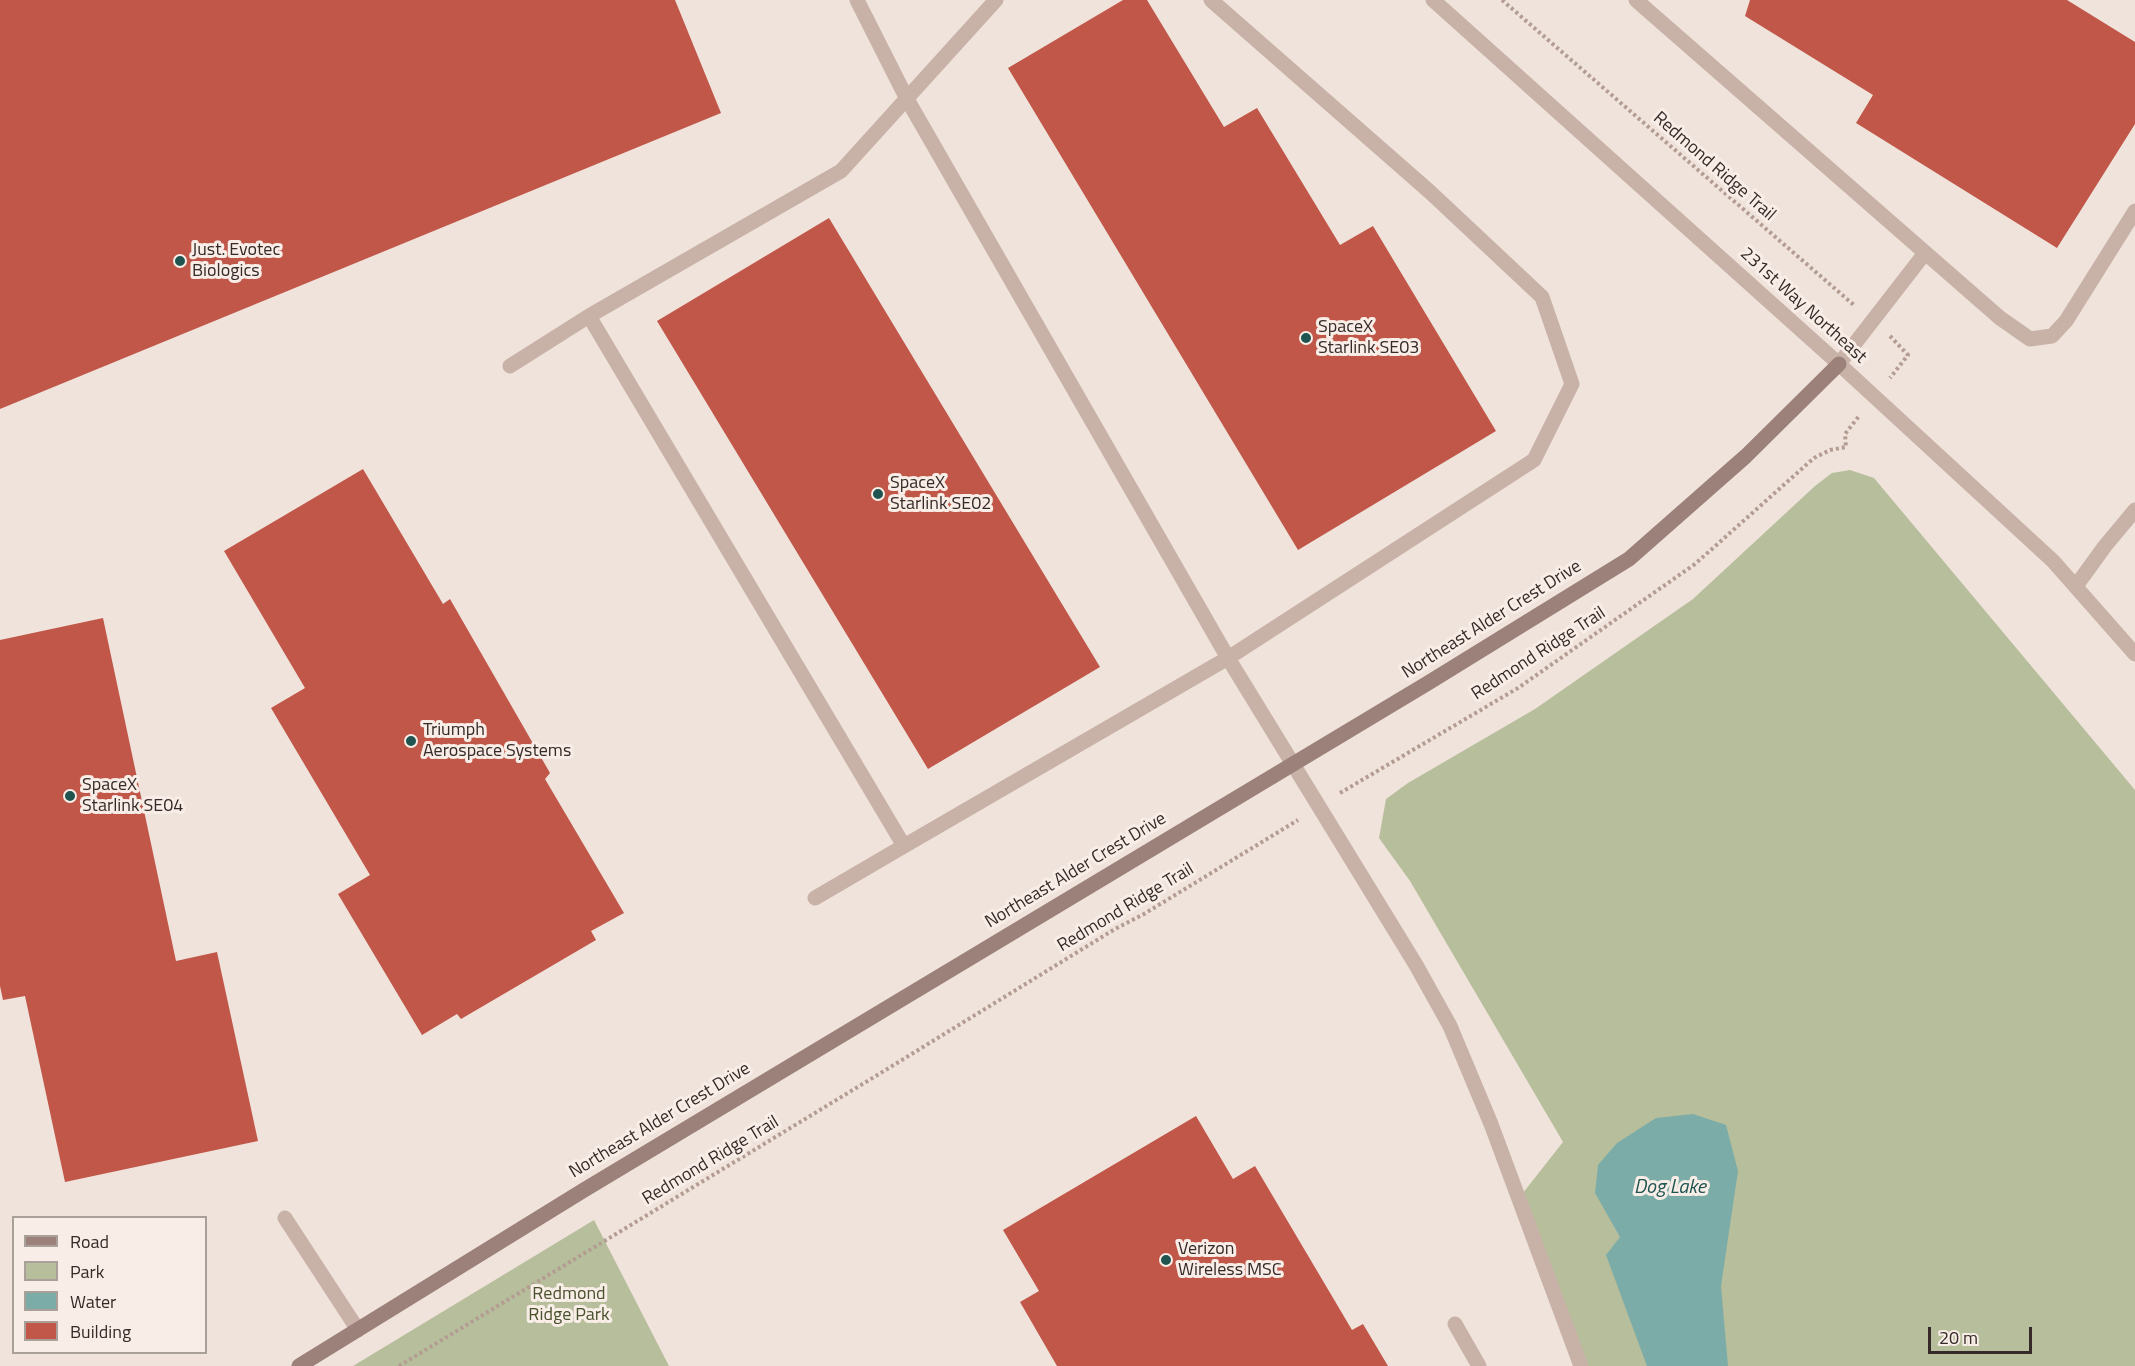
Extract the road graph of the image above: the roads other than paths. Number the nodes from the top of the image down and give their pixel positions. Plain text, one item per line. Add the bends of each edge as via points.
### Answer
1 (857, 0) edge
2 (996, 0) edge
3 (1211, 0) edge
4 (1433, 0) edge
5 (1636, 0) edge
6 (907, 99) junction
7 (2135, 211) edge
8 (1925, 253) junction
9 (590, 316) junction
10 (1839, 364) junction
11 (510, 366) dead end
12 (2135, 510) edge
13 (2076, 586) junction
14 (2135, 654) edge
15 (1228, 658) junction
16 (1292, 765) junction
17 (904, 846) junction
18 (815, 898) dead end
19 (285, 1218) dead end
20 (1455, 1324) dead end
21 (358, 1330) junction
22 (299, 1366) edge
23 (1479, 1366) edge
24 (1581, 1366) edge

1 - 6 street
2 - 6 street
3 - 15 street via 1430,192 1542,297 1572,384 1534,460
4 - 10 street, 231st Way Northeast
5 - 8 street
6 - 9 street via 842,171
6 - 15 street
7 - 8 street via 2067,321 2052,336 2030,339
8 - 10 street
9 - 11 street
9 - 17 street
10 - 13 street, 231st Way Northeast
10 - 16 street, Northeast Alder Crest Drive via 1746,456 1629,559
12 - 13 street
13 - 14 street, 231st Way Northeast
15 - 16 street
15 - 17 street
16 - 21 street, Northeast Alder Crest Drive
16 - 24 street via 1450,1026 1491,1124
17 - 18 street
19 - 21 street
20 - 23 street
21 - 22 street, Northeast Alder Crest Drive

